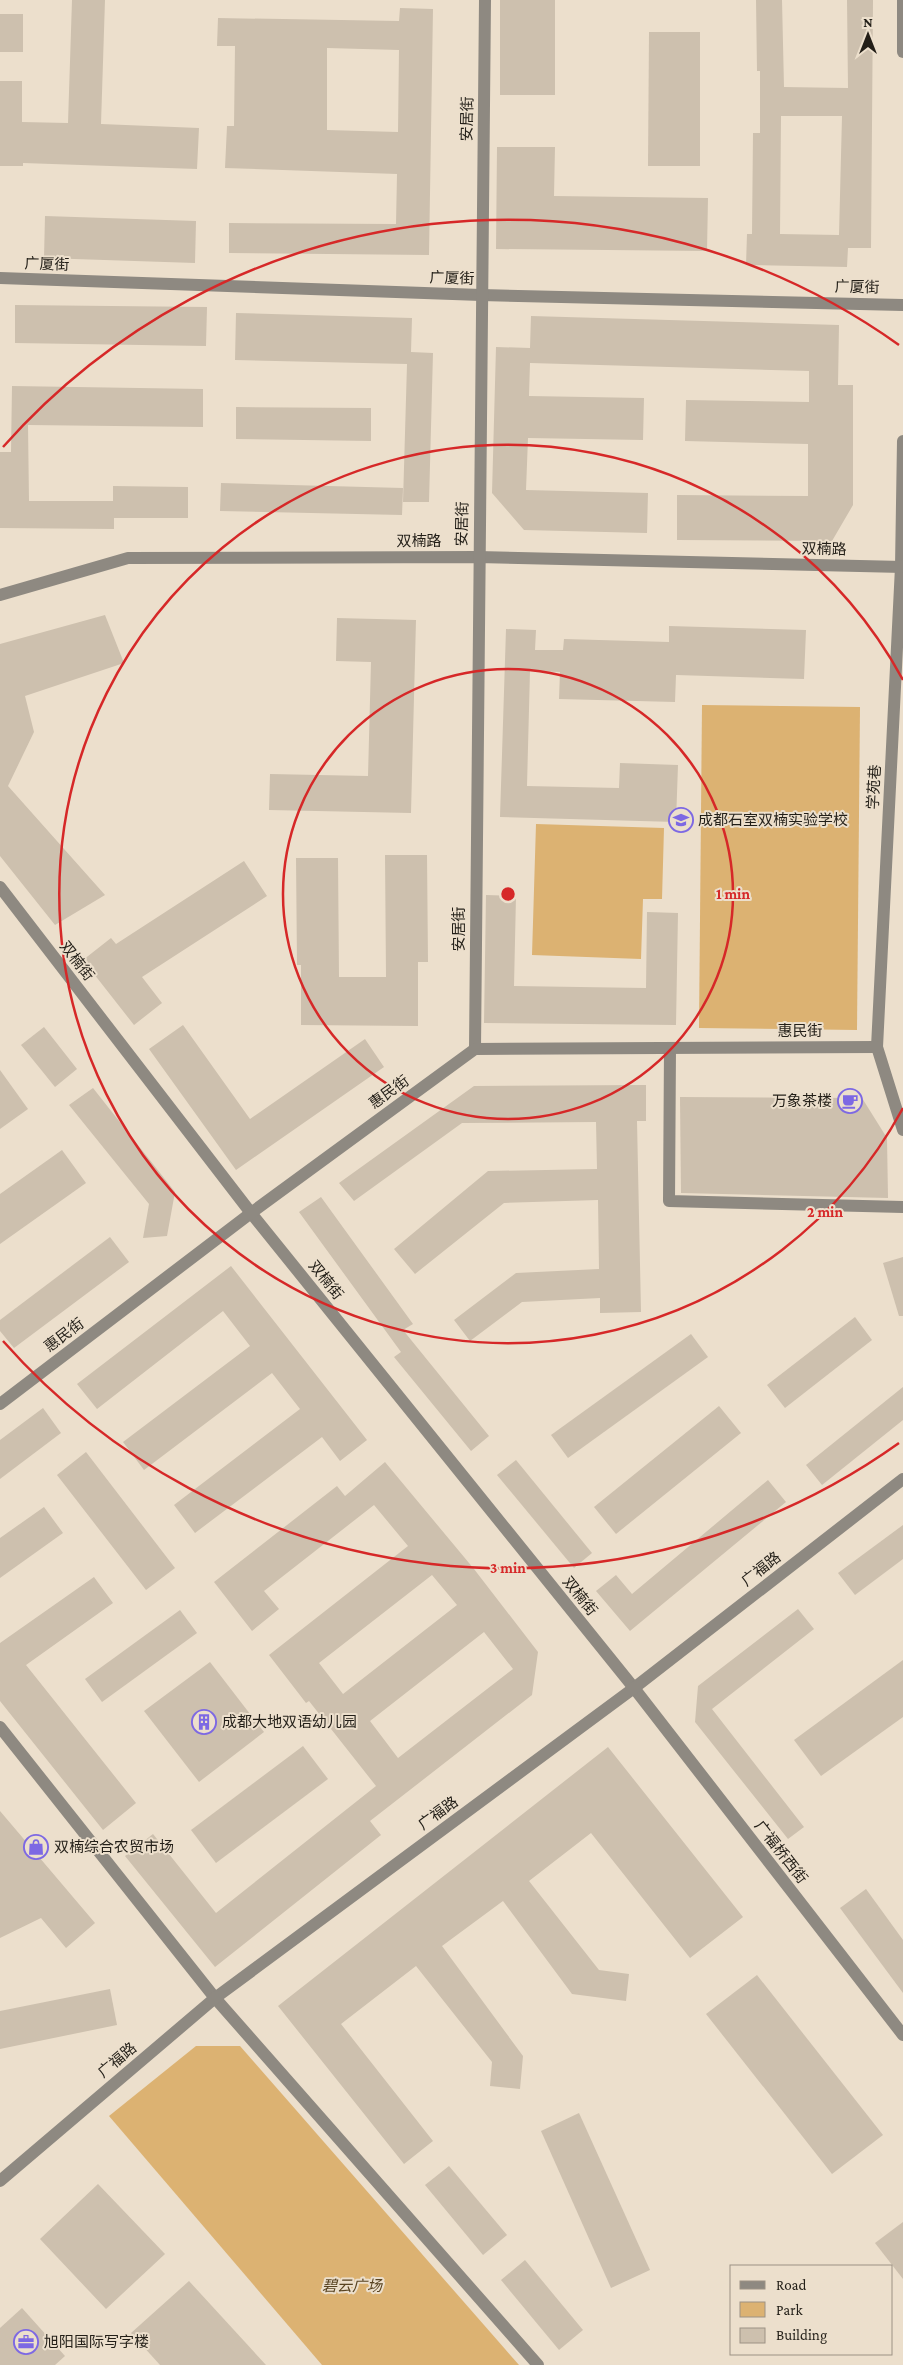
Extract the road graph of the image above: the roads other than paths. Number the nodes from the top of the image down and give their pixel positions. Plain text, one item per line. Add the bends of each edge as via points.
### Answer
1 (485, 0) edge
2 (902, 0) edge
3 (903, 52) edge
4 (0, 278) edge
5 (481, 295) junction
6 (903, 305) edge
7 (903, 441) edge
8 (478, 558) junction
9 (902, 567) edge
10 (0, 594) edge
11 (0, 887) edge
12 (877, 1047) junction
13 (670, 1048) junction
14 (475, 1049) junction
15 (903, 1130) edge
16 (903, 1207) edge
17 (251, 1213) junction
18 (0, 1404) edge
19 (903, 1479) edge
20 (634, 1688) junction
21 (0, 1727) edge
22 (215, 1998) junction
23 (903, 2035) edge
24 (0, 2181) edge
25 (538, 2365) edge

1 - 5 street, 安居街
2 - 3 street
4 - 5 street, 广厦街
5 - 6 street, 广厦街
5 - 8 street, 安居街
7 - 9 street, 学苑巷
8 - 9 street, 双楠路
8 - 10 street, 双楠路 via 128,558
8 - 14 street, 安居街
9 - 12 street, 学苑巷
11 - 17 street, 双楠街
12 - 13 street, 惠民街
12 - 15 street, 学苑巷
13 - 14 street, 惠民街
13 - 16 street via 669,1201
14 - 17 street, 惠民街
17 - 18 street, 惠民街
17 - 20 street, 双楠街
19 - 20 street, 广福路
20 - 22 street, 广福路
20 - 23 street, 广福桥西街
21 - 22 street
22 - 24 street, 广福路
22 - 25 street

